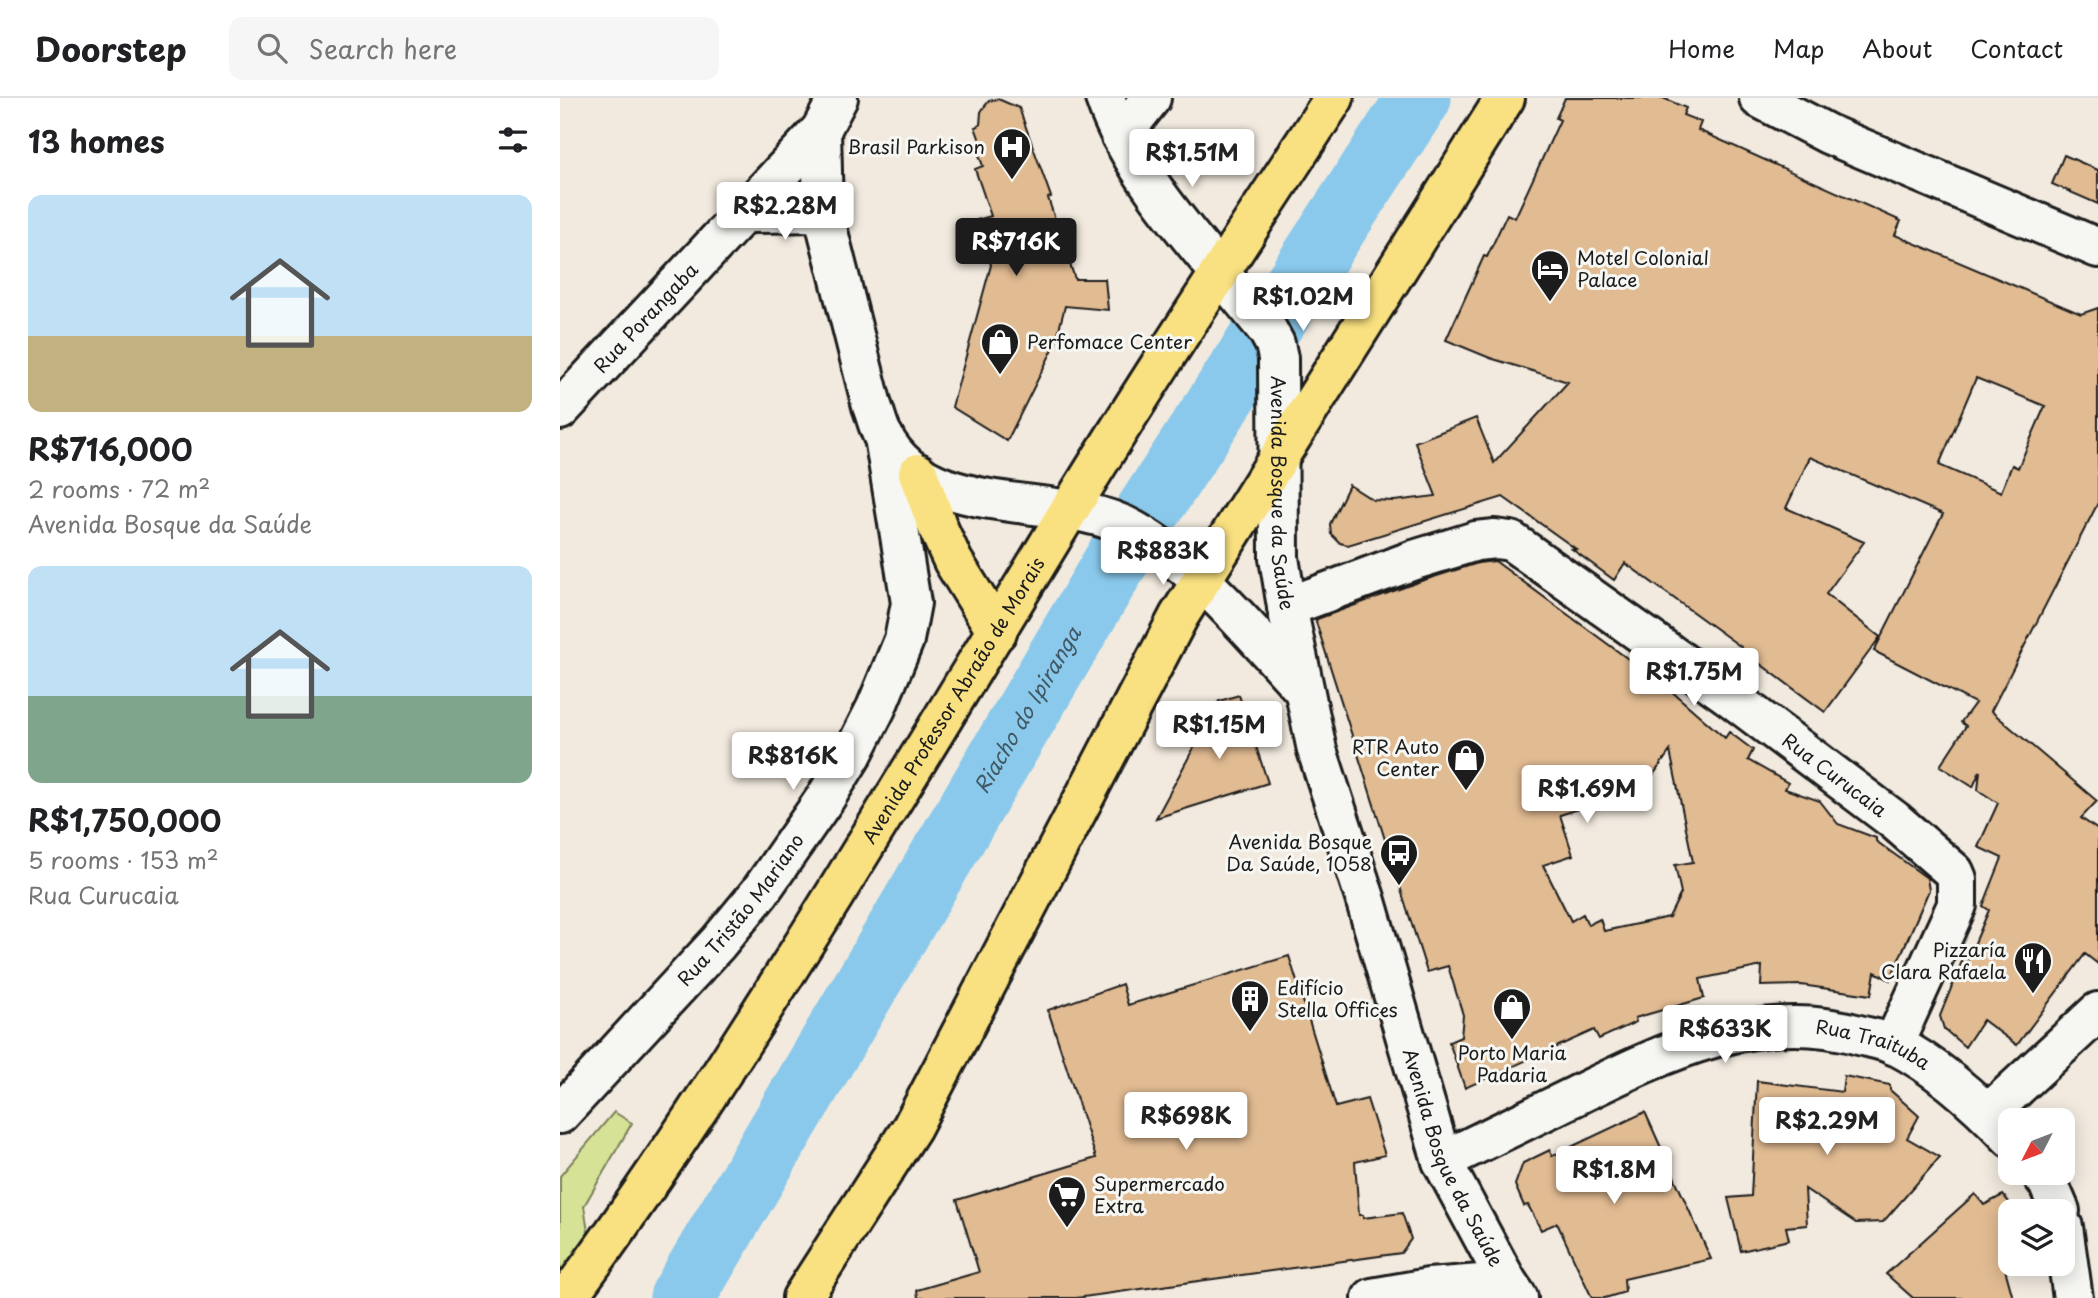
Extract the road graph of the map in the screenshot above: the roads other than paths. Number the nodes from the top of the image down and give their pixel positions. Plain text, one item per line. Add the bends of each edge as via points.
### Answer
1 (1105, 98) edge
2 (1151, 98) edge
3 (1334, 98) edge
4 (1505, 98) edge
5 (1759, 98) edge
6 (829, 114) edge
7 (1121, 136) junction
8 (823, 212) junction
9 (745, 213) junction
10 (2098, 248) edge
11 (1220, 271) junction
12 (560, 410) edge
13 (884, 437) junction
14 (1278, 458) junction
15 (918, 473) junction
16 (1087, 514) junction
17 (1200, 582) junction
18 (1287, 607) junction
19 (997, 632) junction
20 (1303, 689) junction
21 (2098, 1012) edge
22 (1894, 1045) junction
23 (567, 1105) edge
24 (2015, 1108) edge
25 (1998, 1125) edge
26 (1442, 1161) junction
27 (2070, 1276) edge
28 (1513, 1290) edge
29 (568, 1298) edge
30 (802, 1298) edge
31 (1372, 1298) edge
32 (2073, 1298) edge

1 - 7 street, Avenida Bosque da Saúde
2 - 7 street
3 - 11 main road, Avenida Professor Abraão de Morais
4 - 14 main road
5 - 10 street via 1828,134
6 - 8 street, Rua Tristão Mariano
6 - 9 street, Rua Porangaba
7 - 11 street, Avenida Bosque da Saúde via 1149,181
8 - 9 street
8 - 13 street, Rua Tristão Mariano
9 - 12 street, Rua Porangaba
11 - 14 street, Avenida Bosque da Saúde via 1275,344
11 - 16 main road, Avenida Professor Abraão de Morais
13 - 15 street, Rua Tristão Mariano
13 - 23 street, Rua Tristão Mariano via 911,603 904,640 876,708 826,797 760,892
14 - 17 main road
14 - 18 street, Avenida Bosque da Saúde via 1279,558
15 - 16 street, Rua Tristão Mariano via 981,499
15 - 19 main road via 953,561
16 - 17 street, Rua Tristão Mariano via 1130,528 1165,549
16 - 19 main road, Avenida Professor Abraão de Morais
17 - 20 street
17 - 30 main road via 912,1127
18 - 20 street, Avenida Bosque da Saúde
18 - 22 street, Rua Curucaia via 1476,541 1511,541 1728,695 1894,820 1957,879 1957,905
19 - 29 main road, Avenida Professor Abraão de Morais via 758,1018
20 - 26 street, Avenida Bosque da Saúde via 1317,750
21 - 24 street
22 - 25 street, Rua Traituba via 1933,1069
22 - 26 street, Rua Traituba via 1845,1030 1790,1024 1713,1037 1640,1064
26 - 28 street, Avenida Bosque da Saúde
27 - 32 street
28 - 31 street via 1429,1288

